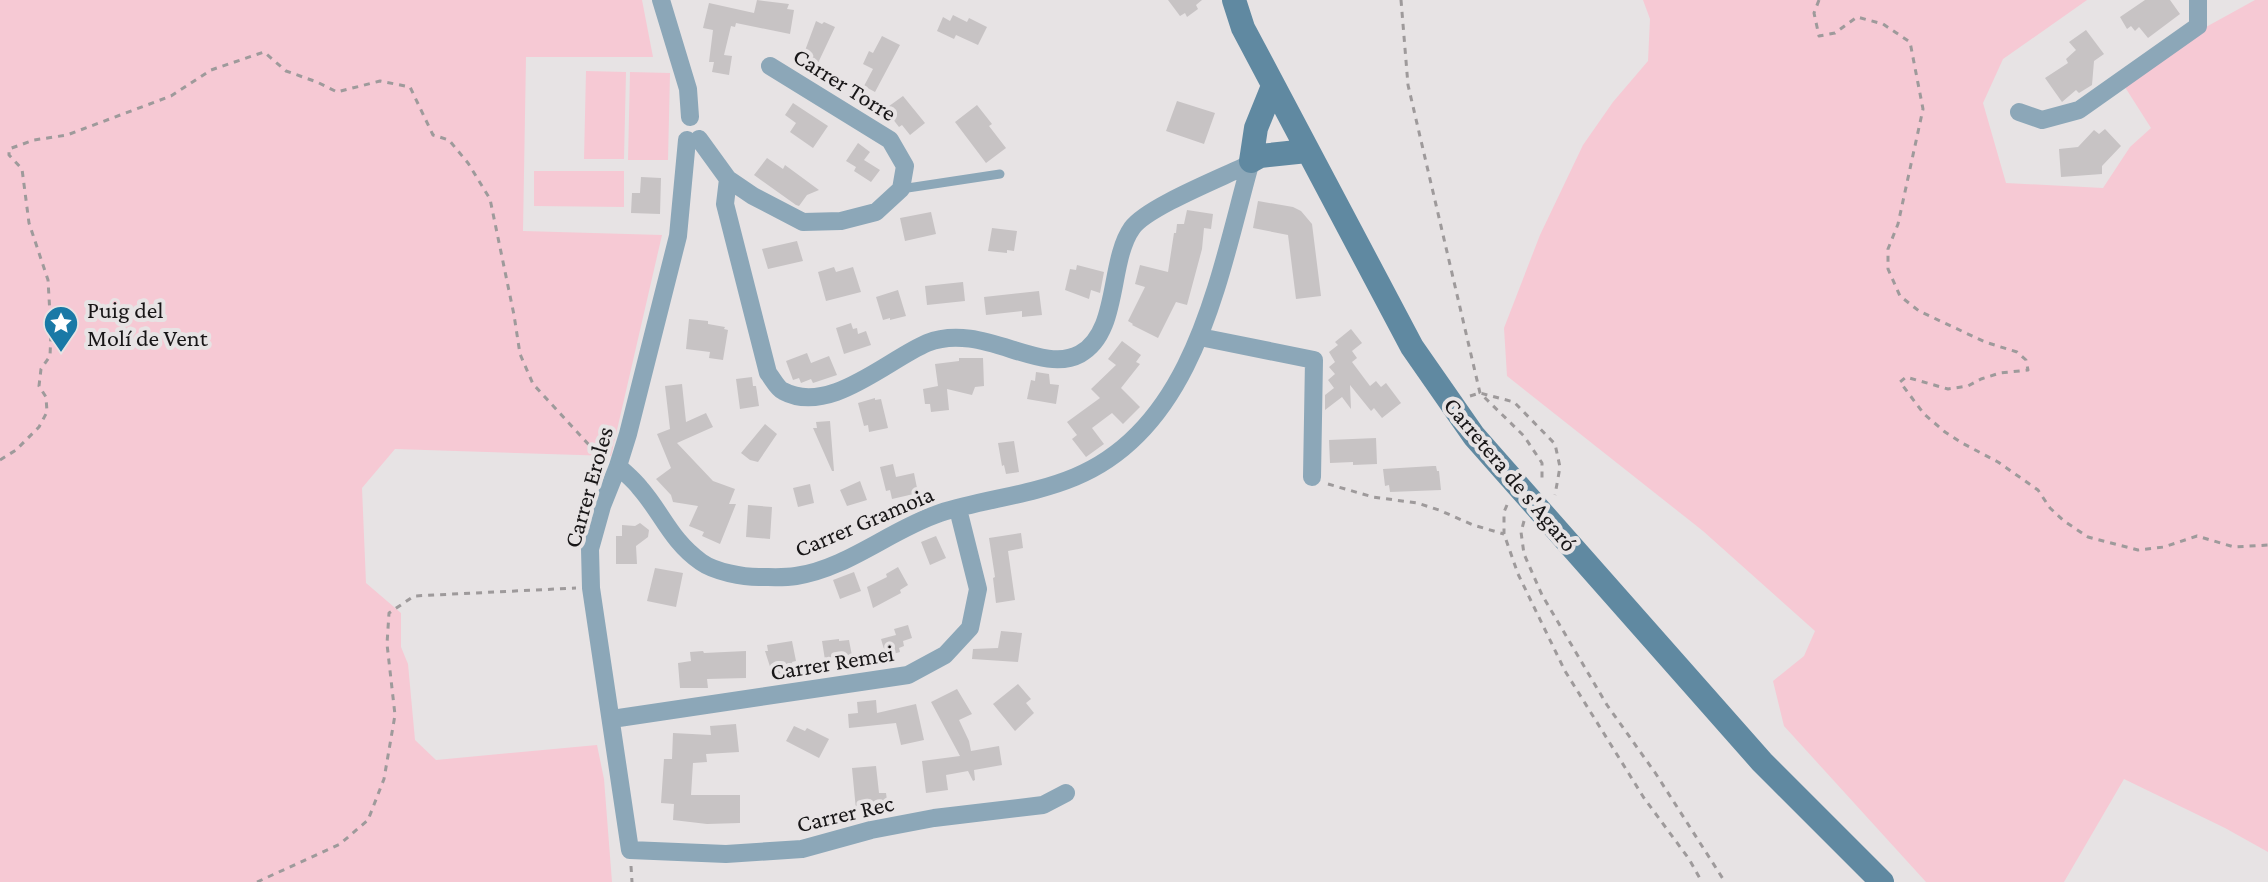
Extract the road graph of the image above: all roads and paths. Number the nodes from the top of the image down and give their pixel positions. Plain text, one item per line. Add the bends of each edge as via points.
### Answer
1 (661, 0) edge
2 (1234, 0) edge
3 (1401, 0) edge
4 (1819, 0) edge
5 (2198, 0) edge
6 (770, 66) dead end
7 (1273, 86) junction
8 (2019, 112) dead end
9 (1293, 125) junction
10 (1256, 128) junction
11 (693, 140) junction
12 (1307, 151) junction
13 (1279, 154) junction
14 (1250, 163) junction
15 (1000, 174) dead end
16 (728, 179) junction
17 (901, 189) junction
18 (1200, 337) junction
19 (1480, 393) junction
20 (1451, 403) junction
21 (0, 460) edge
22 (617, 470) junction
23 (1312, 477) joint
24 (1527, 488) junction
25 (958, 509) junction
26 (1524, 521) dead end
27 (1550, 522) junction
28 (1504, 534) junction
29 (2268, 545) edge
30 (591, 588) junction
31 (612, 719) junction
32 (1066, 793) dead end
33 (630, 850) joint
34 (257, 882) edge
35 (1702, 882) edge
36 (1725, 882) edge
37 (1882, 882) edge

1 - 11 street, Carrer Eroles via 688,89 690,117 679,128 681,136
2 - 7 street, Carretera de s'Agaró
3 - 19 path via 1408,85
4 - 29 path via 1814,13 1819,36 1835,33 1857,17 1883,24 1910,42 1923,109 1888,249 1888,269 1900,296 1941,323 2026,360 2028,370 1948,389 1906,377 1900,382 1924,414 2038,490 2050,508 2088,537 2138,550 2197,536 2234,547
5 - 8 street via 2198,26 2079,110 2042,120
6 - 17 street, Carrer Torre via 890,140 905,166
7 - 9 street, Carretera de s'Agaró
7 - 10 street
9 - 10 street
9 - 12 street, Carretera de s'Agaró
9 - 13 street
10 - 14 street
11 - 16 street
11 - 22 street, Carrer Eroles via 678,236
12 - 13 street
12 - 20 street, Carretera de s'Agaró via 1412,347
13 - 14 street
14 - 16 street via 1147,214 1133,227 1105,320 1082,353 1064,361 957,337 929,342 824,396 800,397 781,390 768,373 725,204
14 - 18 street, Carrer Gramoia
15 - 17 lane
16 - 17 street via 803,222 841,221 876,212
18 - 23 street via 1314,360
18 - 25 street, Carrer Gramoia via 1170,394 1140,433 1107,462 1072,479
19 - 20 path
19 - 24 path via 1524,436 1542,463 1543,479
19 - 27 path via 1514,402 1555,444 1560,467
20 - 24 street, Carretera de s'Agaró via 1474,436
21 - 22 path via 39,427 47,412 39,386 50,356 51,332 48,280 29,223 22,169 9,149 67,135 171,96 211,70 264,52 286,71 337,92 380,81 410,87 433,135 449,140 490,199 520,354 533,384
22 - 25 street, Carrer Gramoia via 640,488 669,532 703,564 742,577 795,576 836,564
22 - 30 street, Carrer Eroles via 590,549
23 - 28 path via 1338,489 1417,503
24 - 27 street, Carretera de s'Agaró
24 - 28 path via 1504,512
25 - 31 street, Carrer Remei via 978,589 970,628 945,655 908,675
26 - 36 path via 1524,554 1542,595 1607,705
27 - 37 street, Carretera de s'Agaró via 1762,762
28 - 35 path via 1565,671
30 - 31 street, Carrer Eroles
30 - 34 path via 414,596 389,613 395,715 384,779 368,820 340,844
31 - 33 street, Carrer Eroles
32 - 33 street, Carrer Rec via 1043,805 934,818 802,849 726,854

